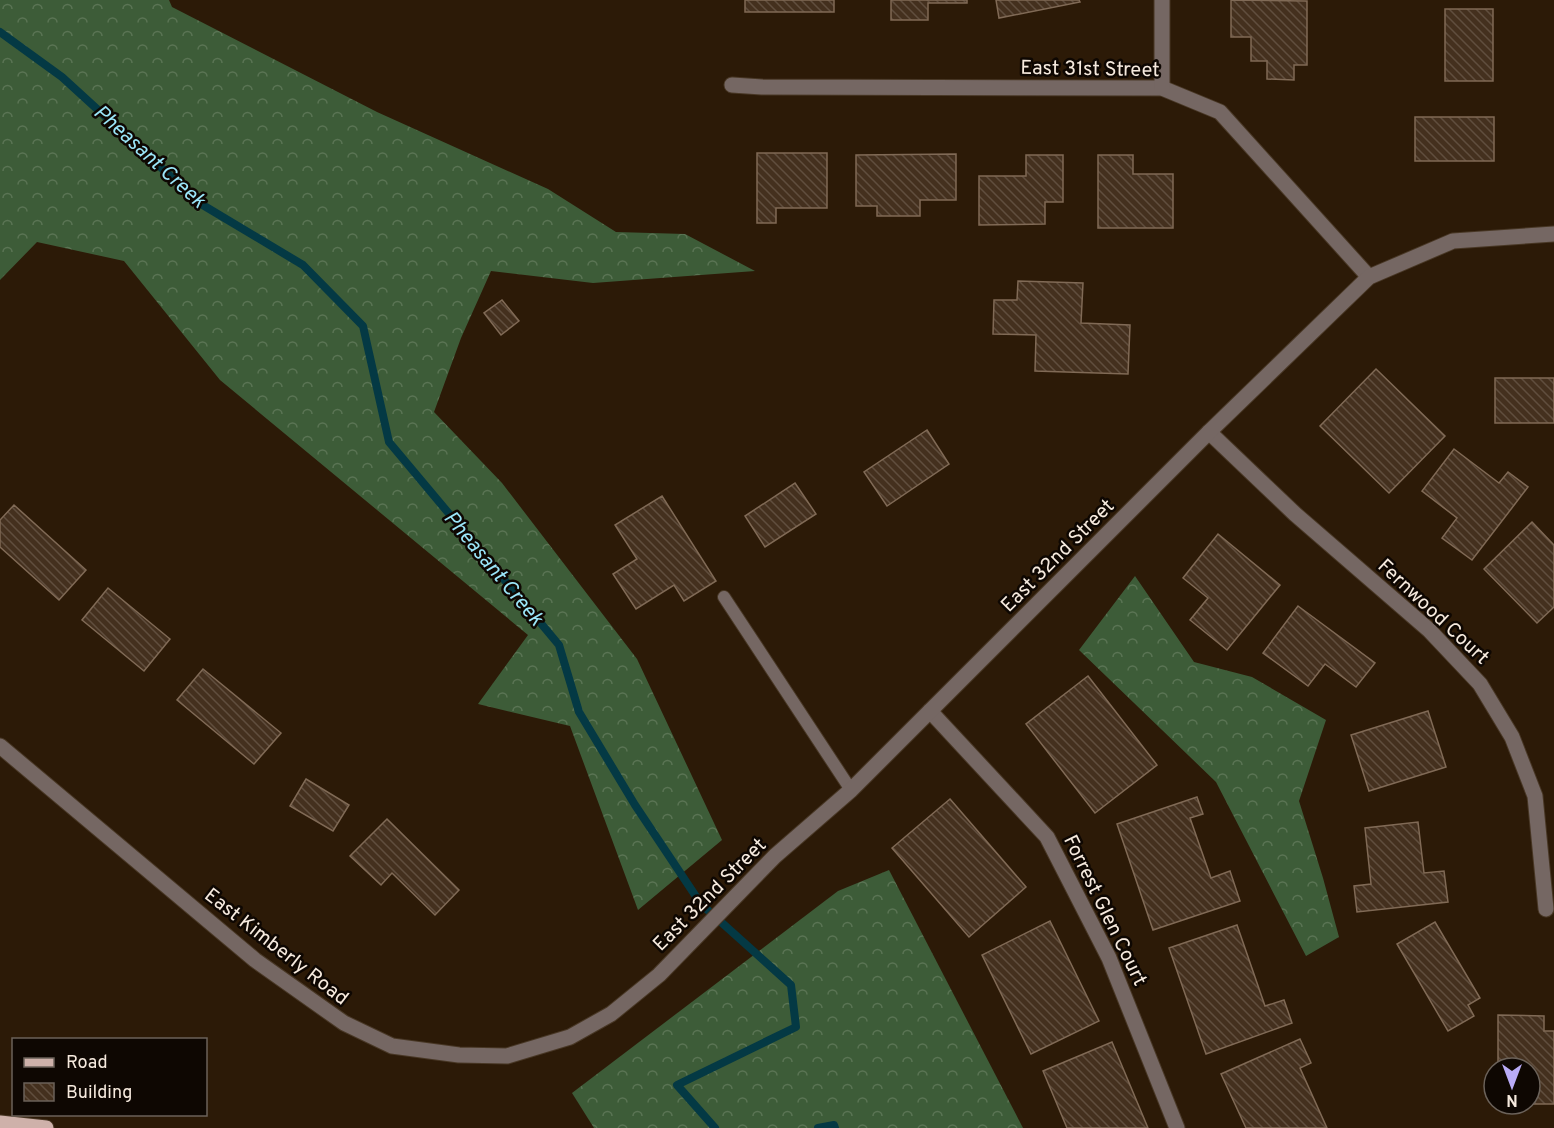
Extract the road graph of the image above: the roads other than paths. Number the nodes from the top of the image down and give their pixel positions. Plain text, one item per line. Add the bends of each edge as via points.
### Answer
1 (1162, 0) edge
2 (732, 85) dead end
3 (1162, 88) junction
4 (1554, 234) edge
5 (1369, 278) junction
6 (1209, 432) junction
7 (724, 597) dead end
8 (930, 711) junction
9 (0, 746) edge
10 (851, 790) junction
11 (1546, 909) dead end
12 (635, 994) joint
13 (0, 1123) edge
14 (46, 1128) edge
15 (1177, 1128) edge

1 - 3 street
2 - 3 street, East 31st Street
3 - 5 street, East 31st Street via 1220,112
4 - 5 street, East 32nd Street via 1453,242
5 - 6 street, East 32nd Street
6 - 8 street, East 32nd Street
6 - 11 street, Fernwood Court via 1295,514 1429,630 1480,684 1512,737 1534,796
7 - 10 lane
8 - 10 street, East 32nd Street
8 - 15 street, Forrest Glen Court via 1047,837 1109,958
9 - 12 street, East Kimberly Road via 255,960 344,1023 392,1046 459,1055 507,1056 570,1037 611,1014
10 - 12 street, East 32nd Street via 775,856 659,975
13 - 14 main road

